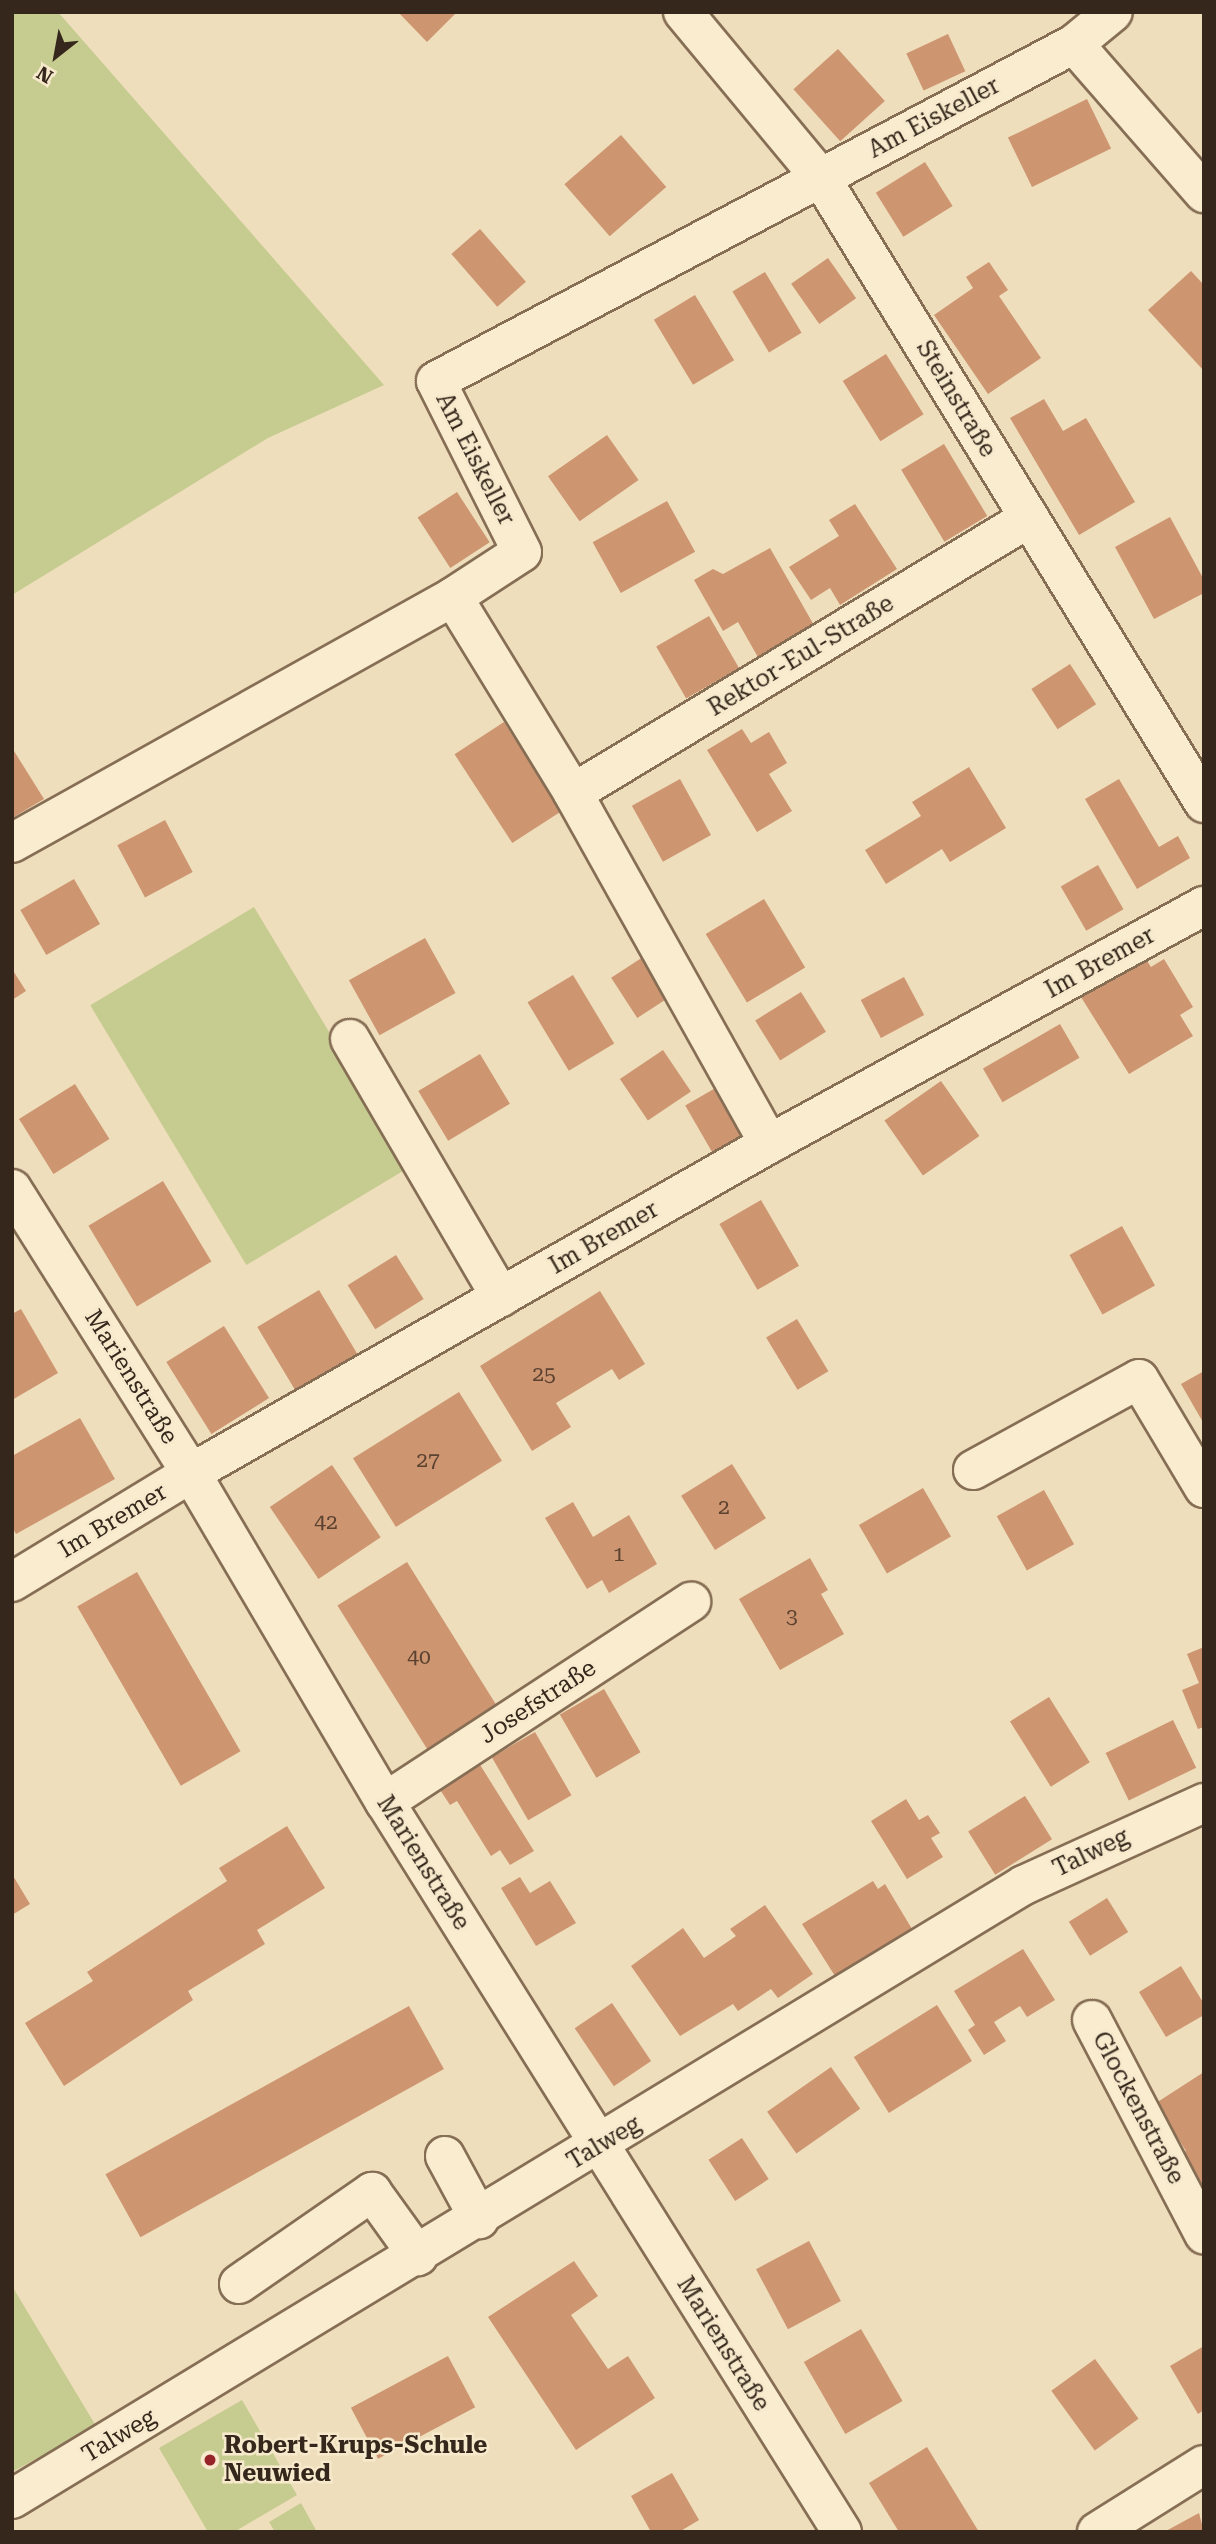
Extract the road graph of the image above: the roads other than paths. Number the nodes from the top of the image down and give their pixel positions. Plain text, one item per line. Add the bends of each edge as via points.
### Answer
1 (683, 12) edge
2 (1113, 12) edge
3 (1073, 44) junction
4 (821, 178) junction
5 (1204, 193) edge
6 (1029, 519) junction
7 (453, 597) junction
8 (573, 793) junction
9 (1204, 803) edge
10 (12, 843) edge
11 (1204, 906) edge
12 (350, 1039) dead end
13 (769, 1144) junction
14 (12, 1189) edge
15 (501, 1297) junction
16 (973, 1470) dead end
17 (191, 1473) junction
18 (1204, 1488) edge
19 (12, 1582) edge
20 (691, 1602) dead end
21 (385, 1802) junction
22 (1204, 1803) edge
23 (1092, 2020) dead end
24 (599, 2147) junction
25 (445, 2156) dead end
26 (479, 2219) junction
27 (1204, 2234) edge
28 (418, 2256) junction
29 (239, 2284) dead end
30 (1204, 2465) edge
31 (12, 2499) edge
32 (842, 2532) edge
33 (1097, 2532) edge

1 - 4 street, Steinstraße
2 - 3 street, Am Eiskeller
3 - 4 street, Am Eiskeller
3 - 5 street
4 - 6 street, Steinstraße
4 - 7 street, Am Eiskeller via 436,382 522,552
6 - 8 street, Rektor-Eul-Straße
6 - 9 street, Steinstraße
7 - 8 street
7 - 10 street, Am Eiskeller
8 - 13 street
11 - 13 street, Im Bremer
12 - 15 street
13 - 15 street, Im Bremer
14 - 17 street, Marienstraße
15 - 17 street, Im Bremer
16 - 18 street via 1139,1379
17 - 19 street, Im Bremer
17 - 21 street, Marienstraße
20 - 21 street, Josefstraße
21 - 24 street, Marienstraße
22 - 24 street, Talweg via 1024,1885
23 - 27 street, Glockenstraße
24 - 26 street, Talweg
24 - 32 street, Marienstraße
25 - 26 street
26 - 28 street, Talweg
28 - 29 street via 372,2192
28 - 31 street, Talweg
30 - 33 street

